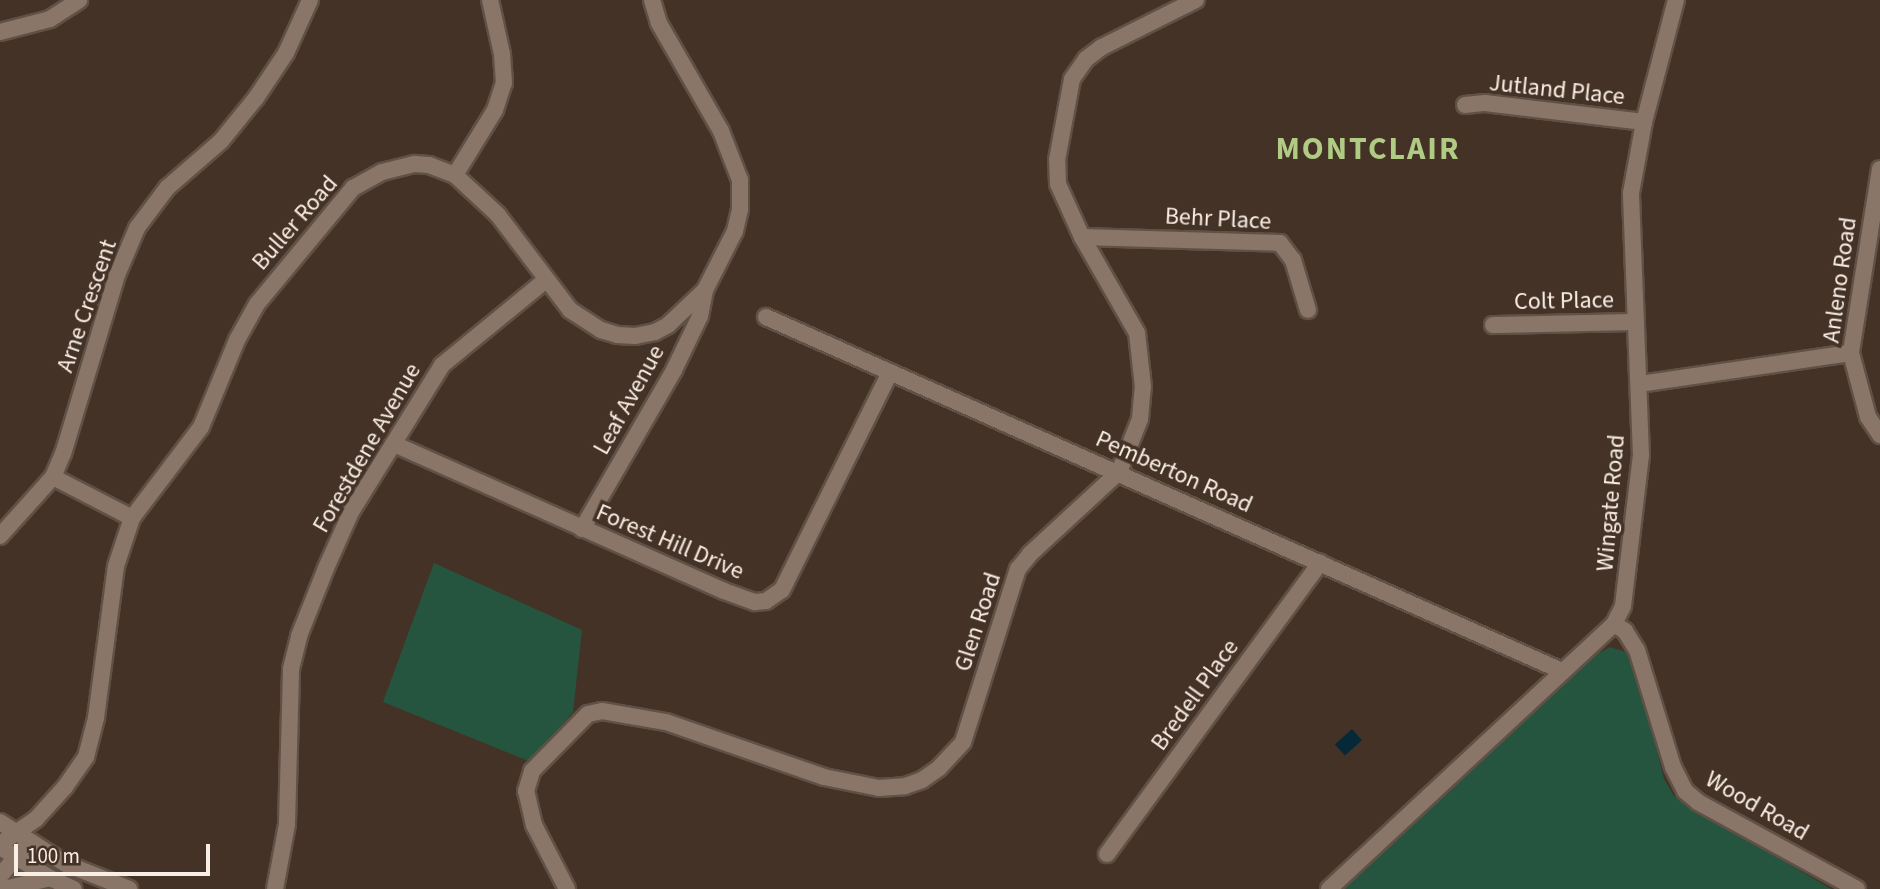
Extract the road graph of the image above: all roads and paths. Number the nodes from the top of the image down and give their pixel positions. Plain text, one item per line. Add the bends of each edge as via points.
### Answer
1 (79, 0) edge
2 (310, 0) edge
3 (490, 0) edge
4 (652, 0) edge
5 (1196, 0) edge
6 (1676, 0) edge
7 (0, 32) edge
8 (1465, 105) dead end
9 (1644, 122) junction
10 (1880, 169) edge
11 (455, 175) junction
12 (1082, 237) junction
13 (546, 280) junction
14 (705, 290) junction
15 (1308, 310) dead end
16 (766, 317) dead end
17 (1636, 322) junction
18 (1493, 325) dead end
19 (1852, 353) junction
20 (890, 372) junction
21 (1640, 384) junction
22 (1880, 435) edge
23 (394, 444) junction
24 (1119, 472) junction
25 (53, 477) junction
26 (132, 518) junction
27 (582, 529) junction
28 (0, 536) edge
29 (1320, 563) junction
30 (1614, 624) junction
31 (1562, 671) junction
32 (36, 819) junction
33 (7, 827) edge
34 (30, 842) junction
35 (0, 845) edge
36 (1107, 854) dead end
37 (16, 857) junction
38 (0, 876) edge
39 (50, 878) junction
40 (4, 889) edge
41 (74, 889) edge
42 (129, 889) edge
43 (275, 889) edge
44 (567, 889) edge
45 (1329, 889) edge
46 (1857, 889) edge

1 - 7 street via 50,19
2 - 25 street, Arne Crescent via 286,53 256,98 221,141 167,188 137,228 117,275
3 - 11 street via 504,83 495,110
4 - 14 street, Buller Road via 659,23 721,131 740,180 735,231
5 - 12 street, Glen Road via 1102,47 1072,79 1056,170 1062,197
6 - 9 street, Wingate Road
8 - 9 street, Jutland Place via 1485,103
9 - 17 street, Wingate Road via 1631,193
10 - 19 street, Anleno Road
11 - 13 street, Buller Road via 498,215
11 - 26 street, Buller Road via 429,165 396,167 364,180 338,203 257,304 201,427
12 - 15 street, Behr Place via 1280,243 1293,260
12 - 24 street, Glen Road via 1140,342 1140,419
13 - 14 street, Buller Road via 583,320 626,336 648,335 668,325
13 - 23 street, Forestdene Avenue via 442,365
14 - 27 street, Leaf Avenue via 700,316 674,370
16 - 20 street, Pemberton Road
17 - 18 street, Colt Place
17 - 21 street, Wingate Road
19 - 21 street
19 - 22 street, Anleno Road via 1868,417
20 - 24 street, Pemberton Road
20 - 27 street, Forest Hill Drive via 774,598 755,602 741,598
21 - 30 street, Wingate Road via 1640,475 1627,590
23 - 27 street, Forest Hill Drive
23 - 43 street, Forestdene Avenue via 351,512 299,635 291,669 287,824
24 - 29 street, Pemberton Road
24 - 44 street, Glen Road via 1023,561 968,732 939,768 905,786 860,786 666,722 594,712 571,728 532,771 526,792 534,825
25 - 26 street
25 - 28 street, Arne Crescent
26 - 32 street, Buller Road via 116,566 90,747 80,769
29 - 31 street, Pemberton Road
29 - 36 street, Bredell Place
30 - 31 street, Wingate Road
30 - 46 street, Wood Road via 1632,639 1637,650 1672,767 1685,791
31 - 45 street, Wingate Road
32 - 33 street, Buller Road
32 - 34 street, Buller Road
33 - 34 street
33 - 35 street, Buller Road
34 - 37 street
34 - 42 street via 66,864
35 - 37 street
37 - 38 street
37 - 39 street
39 - 40 street
39 - 41 street

